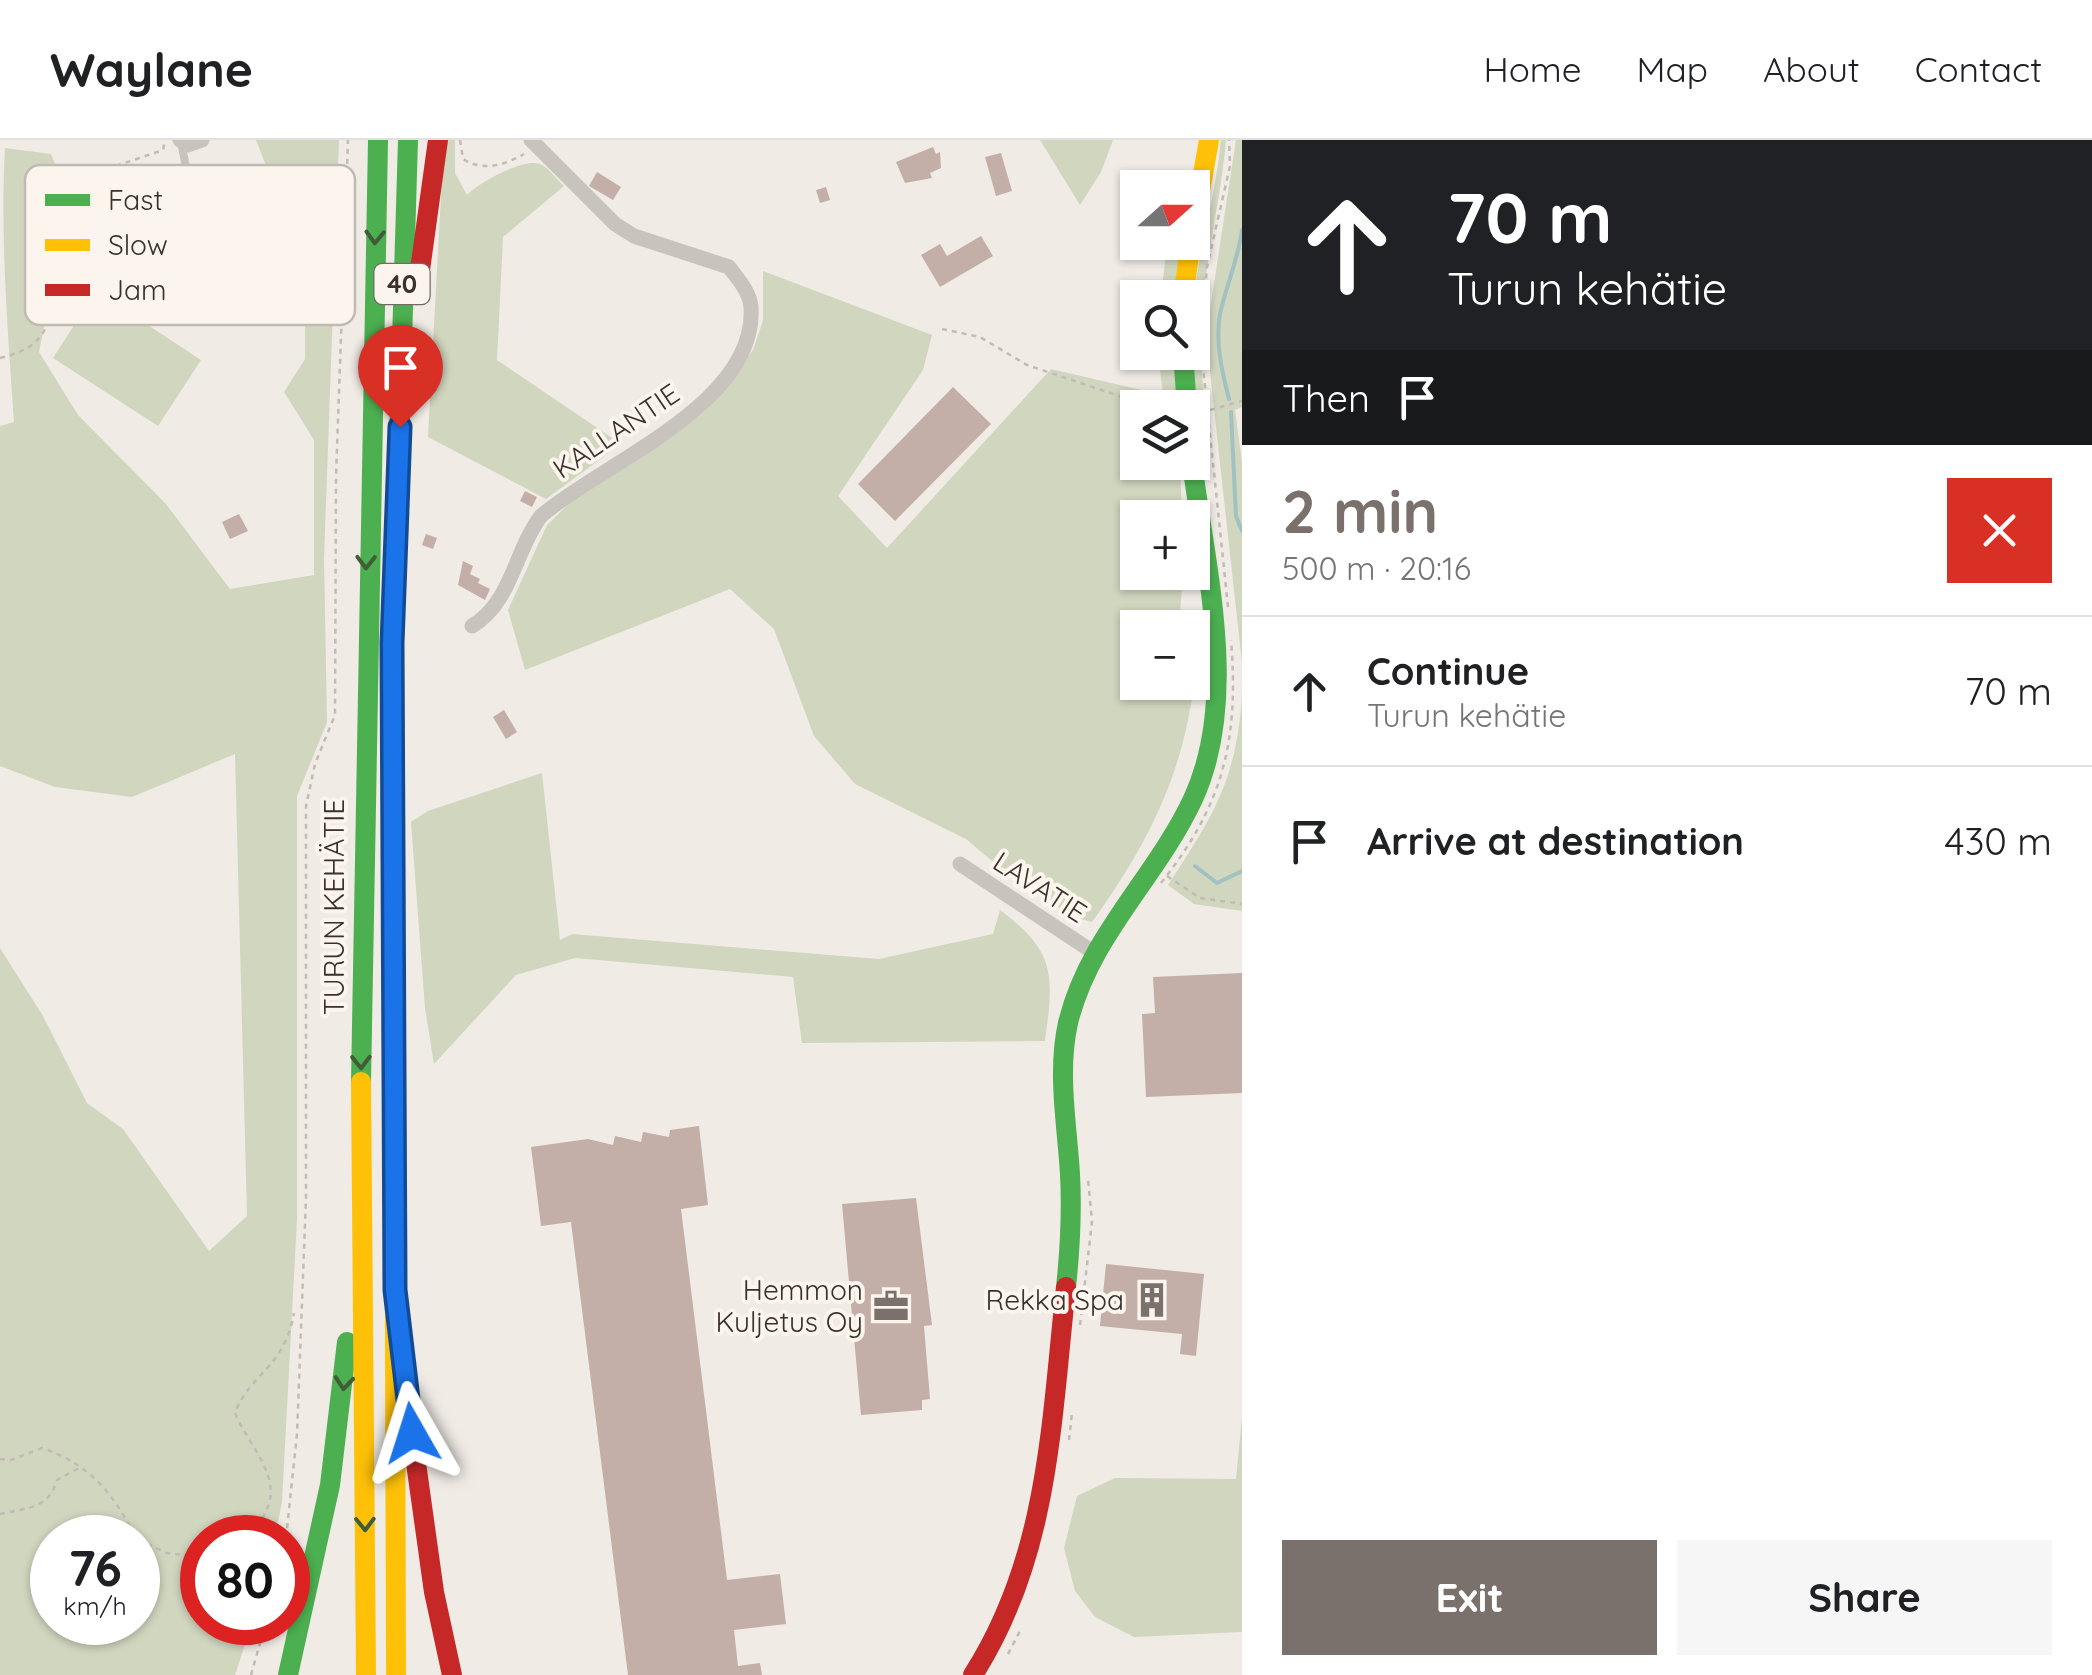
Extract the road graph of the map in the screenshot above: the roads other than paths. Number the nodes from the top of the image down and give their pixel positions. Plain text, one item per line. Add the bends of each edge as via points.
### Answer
1 (175, 140) edge
2 (202, 140) edge
3 (378, 140) edge
4 (408, 140) edge
5 (438, 140) edge
6 (1209, 140) edge
7 (534, 142) edge
8 (184, 165) edge
9 (1204, 170) edge
10 (400, 427) junction
11 (1194, 480) edge
12 (472, 626) dead end
13 (960, 864) dead end
14 (1093, 952) junction
15 (362, 1146) junction
16 (395, 1290) junction
17 (980, 1672) edge
18 (288, 1675) edge
19 (366, 1675) edge
20 (396, 1675) edge
21 (452, 1675) edge

1 - 2 street
1 - 8 lane
3 -> 15 main road, TURUN KEHÄTIE / 40 via 362,764
4 - 10 main road, TURUN KEHÄTIE / 40
5 - 10 main road
6 - 9 main road
7 - 12 street, KALLANTIE via 615,224 730,267 752,303 750,332 715,391 686,418 541,516 492,614
10 - 16 main road, TURUN KEHÄTIE / 40 via 392,643
11 - 14 main road via 1216,671 1213,734 1186,812
13 - 14 street, LAVATIE
14 - 17 main road via 1074,998 1064,1052 1071,1223 1046,1493 1005,1623
15 -> 18 main road via 341,1407 314,1570
15 -> 19 main road, TURUN KEHÄTIE / 40
16 - 20 main road, TURUN KEHÄTIE / 40
16 - 21 main road via 425,1535

